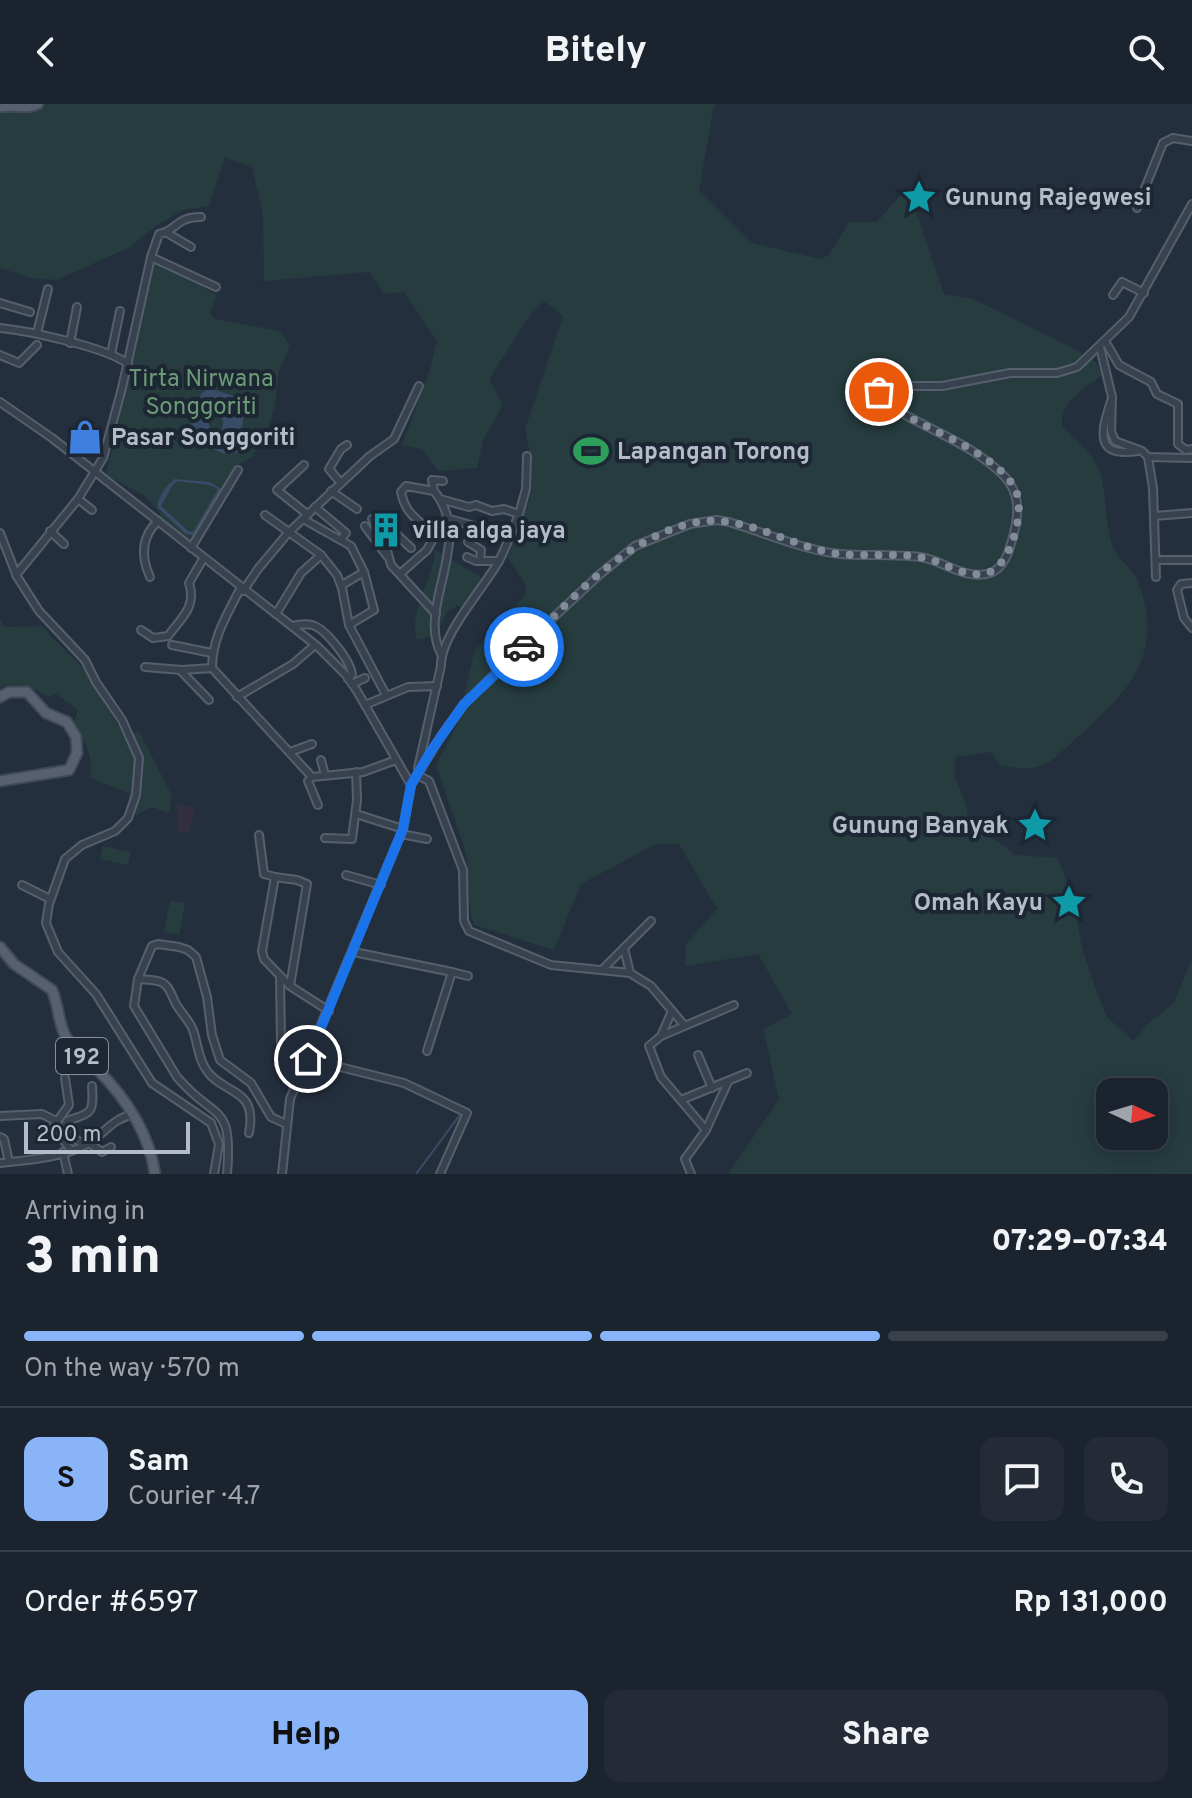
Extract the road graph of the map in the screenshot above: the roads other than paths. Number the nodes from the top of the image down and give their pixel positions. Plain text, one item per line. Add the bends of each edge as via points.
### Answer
1 (38, 104) edge
2 (0, 107) edge
3 (1192, 141) edge
4 (1192, 204) edge
5 (1137, 208) dead end
6 (201, 217) dead end
7 (167, 233) junction
8 (191, 247) dead end
9 (151, 257) junction
10 (216, 287) dead end
11 (48, 289) dead end
12 (1144, 293) junction
13 (1113, 295) dead end
14 (0, 303) edge
15 (77, 307) dead end
16 (120, 311) dead end
17 (30, 312) dead end
18 (0, 328) edge
19 (37, 333) junction
20 (70, 343) junction
21 (1102, 344) junction
22 (37, 345) dead end
23 (111, 354) junction
24 (0, 355) edge
25 (128, 364) junction
26 (419, 386) dead end
27 (0, 402) edge
28 (347, 445) dead end
29 (1192, 449) edge
30 (527, 456) dead end
31 (1148, 457) junction
32 (1192, 458) edge
33 (304, 465) dead end
34 (238, 470) dead end
35 (95, 474) junction
36 (443, 481) dead end
37 (340, 482) junction
38 (331, 491) junction
39 (434, 491) junction
40 (78, 499) junction
41 (440, 499) junction
42 (315, 507) junction
43 (357, 509) dead end
44 (92, 510) dead end
45 (1192, 513) edge
46 (519, 514) junction
47 (265, 515) dead end
48 (305, 516) junction
49 (1154, 516) junction
50 (446, 518) junction
51 (372, 519) dead end
52 (158, 521) junction
53 (365, 526) dead end
54 (50, 531) junction
55 (0, 533) edge
56 (288, 533) junction
57 (509, 536) junction
58 (383, 538) junction
59 (341, 539) junction
60 (468, 542) dead end
61 (64, 544) dead end
62 (191, 548) junction
63 (411, 548) dead end
64 (427, 550) junction
65 (321, 555) junction
66 (467, 557) dead end
67 (431, 558) dead end
68 (203, 559) junction
69 (389, 559) junction
70 (480, 560) junction
71 (1156, 560) junction
72 (1192, 560) edge
73 (499, 561) junction
74 (364, 572) junction
75 (401, 573) junction
76 (16, 575) junction
77 (150, 577) dead end
78 (1156, 577) dead end
79 (1192, 583) edge
80 (342, 585) junction
81 (242, 590) junction
82 (276, 614) junction
83 (436, 614) junction
84 (349, 625) junction
85 (292, 626) junction
86 (1192, 628) edge
87 (141, 630) dead end
88 (172, 645) dead end
89 (315, 645) junction
90 (212, 653) junction
91 (441, 654) junction
92 (145, 667) dead end
93 (212, 668) junction
94 (180, 670) junction
95 (365, 678) dead end
96 (350, 681) junction
97 (437, 686) junction
98 (386, 695) junction
99 (0, 697) edge
100 (237, 697) junction
101 (209, 700) dead end
102 (365, 705) junction
103 (312, 744) dead end
104 (290, 752) junction
105 (321, 760) dead end
106 (396, 760) junction
107 (356, 772) junction
108 (417, 773) junction
109 (325, 775) junction
110 (312, 777) junction
111 (0, 781) edge
112 (411, 785) junction
113 (318, 805) dead end
114 (356, 814) junction
115 (402, 832) junction
116 (259, 835) dead end
117 (325, 838) dead end
118 (427, 839) dead end
119 (346, 875) dead end
120 (275, 877) junction
121 (22, 885) dead end
122 (381, 885) junction
123 (50, 899) junction
124 (651, 921) dead end
125 (0, 947) edge
126 (624, 948) junction
127 (354, 952) junction
128 (602, 970) junction
129 (452, 972) junction
130 (630, 973) junction
131 (280, 976) junction
132 (468, 976) dead end
133 (138, 979) junction
134 (290, 986) junction
135 (734, 1005) dead end
136 (329, 1011) junction
137 (672, 1011) junction
138 (684, 1025) junction
139 (661, 1036) junction
140 (427, 1051) dead end
141 (698, 1055) dead end
142 (306, 1063) junction
143 (747, 1073) dead end
144 (65, 1078) dead end
145 (728, 1082) junction
146 (92, 1086) dead end
147 (712, 1088) junction
148 (681, 1100) junction
149 (134, 1114) junction
150 (0, 1116) edge
151 (56, 1121) junction
152 (286, 1124) junction
153 (706, 1130) junction
154 (249, 1133) dead end
155 (0, 1137) edge
156 (87, 1144) junction
157 (111, 1147) dead end
158 (71, 1150) junction
159 (63, 1152) junction
160 (9, 1162) junction
161 (0, 1163) edge
162 (68, 1174) edge
163 (155, 1174) edge
164 (214, 1174) edge
165 (227, 1174) edge
166 (282, 1174) edge
167 (440, 1174) edge
168 (691, 1174) edge

1 - 2 main road
3 - 5 street via 1173,138 1163,143
4 - 12 street
6 - 7 street via 185,218
7 - 8 street
7 - 9 street via 159,234
9 - 10 street
9 - 25 street
11 - 19 street
12 - 13 street via 1122,282
12 - 21 street
14 - 17 street
15 - 20 street
16 - 23 street
18 - 19 street
19 - 20 street
20 - 23 street
21 - 29 street via 1119,365 1178,404 1178,444
21 - 31 street via 1112,397 1102,429 1104,442 1118,452 1142,451
21 - 108 street via 1070,371 879,390 885,403 957,440 1011,484 1017,494 1017,522 997,569 973,575 919,557 826,551 729,522 690,524 635,546 599,575 464,704
22 - 24 street via 19,363
23 - 25 street
25 - 35 street
26 - 37 street via 394,439
27 - 35 street
28 - 37 street via 329,469
30 - 46 street
31 - 32 street
31 - 49 street
33 - 48 street via 277,490
34 - 62 street
35 - 40 street
35 - 52 street
36 - 39 street via 432,480
37 - 38 street
38 - 42 street
38 - 43 street
39 - 41 street
39 - 64 street via 409,485 401,492 409,514 428,529
40 - 44 street
40 - 54 street
41 - 46 street
41 - 50 street
42 - 48 street
42 - 59 street via 346,533
45 - 49 street
46 - 57 street
47 - 56 street
48 - 56 street
48 - 59 street
49 - 71 street
50 - 57 street
50 - 83 street via 450,550
51 - 58 street
52 - 62 street
52 - 77 street via 143,550
53 - 69 street
54 - 61 street
54 - 76 street
55 - 76 street
56 - 65 street
56 - 81 street
57 - 73 street
58 - 63 street via 395,533
58 - 69 street
59 - 74 street via 351,546
60 - 70 street via 481,550
62 - 68 street
64 - 67 street
64 - 75 street
65 - 80 street
65 - 82 street via 301,573
66 - 70 street
68 - 81 street
68 - 87 street via 189,583 189,608 168,636 153,638
69 - 75 street
70 - 73 street
71 - 72 street
71 - 78 street
73 - 91 street
74 - 80 street
74 - 84 street via 374,610
75 - 83 street
76 - 123 street via 39,611 85,660 139,758 128,818 115,831 72,852
79 - 86 street via 1177,590 1179,606
80 - 84 street
81 - 82 street
81 - 90 street
82 - 85 street
83 - 91 street via 434,641
84 - 98 street
85 - 89 street
85 - 96 street via 308,624 323,630 351,664
88 - 90 street
89 - 96 street
89 - 100 street
90 - 93 street
91 - 97 street
92 - 94 street
93 - 94 street
93 - 100 street
94 - 101 street
95 - 96 street
96 - 102 street
97 - 98 street via 408,687
97 - 108 street
98 - 102 street
99 - 111 main road via 27,692 46,713 67,722 77,753 69,770
100 - 104 street
102 - 106 street
103 - 104 street
104 - 110 street
105 - 109 street
106 - 107 street
106 - 112 street
107 - 109 street
107 - 114 street
108 - 112 street
108 - 128 street via 429,781 461,863 469,931 551,965
109 - 110 street
110 - 113 street via 308,781
112 - 115 street
114 - 115 street
114 - 117 street via 352,839
115 - 118 street
115 - 122 street
116 - 120 street via 264,874
119 - 122 street
120 - 131 street via 262,951
120 - 134 street via 307,884
121 - 123 street
122 - 127 street
123 - 164 street via 46,923 58,952 96,994 152,1083 211,1123 219,1144
124 - 126 street
125 - 149 main road, 192 via 14,964 52,990 64,1035
126 - 128 street
126 - 130 street
127 - 129 street
127 - 136 street
128 - 130 street
129 - 132 street
129 - 140 street
130 - 137 street via 651,986
131 - 134 street
131 - 142 street via 281,1043
133 - 152 street via 152,946 179,947 193,954 220,1060 251,1083 271,1117
133 - 154 street via 160,981 170,990 192,1028 206,1070 242,1095
133 - 165 street via 137,1016 177,1077 226,1124
134 - 136 street
135 - 138 street
136 - 142 street
137 - 138 street
137 - 139 street
138 - 139 street
139 - 148 street via 650,1042 649,1050 661,1077
141 - 147 street
142 - 152 street
142 - 167 street via 404,1083 467,1113
143 - 145 street
144 - 151 street via 69,1105
145 - 147 street
145 - 153 street
146 - 156 street via 91,1111 65,1125 67,1134
147 - 148 street
148 - 153 street
149 - 156 street via 118,1117
149 - 163 main road, 192
150 - 151 street via 42,1114
151 - 158 street via 54,1130
152 - 166 street
153 - 168 street via 685,1159
155 - 160 street
156 - 157 street via 99,1152
156 - 158 street
158 - 159 street
159 - 160 street
159 - 162 street
160 - 161 street

